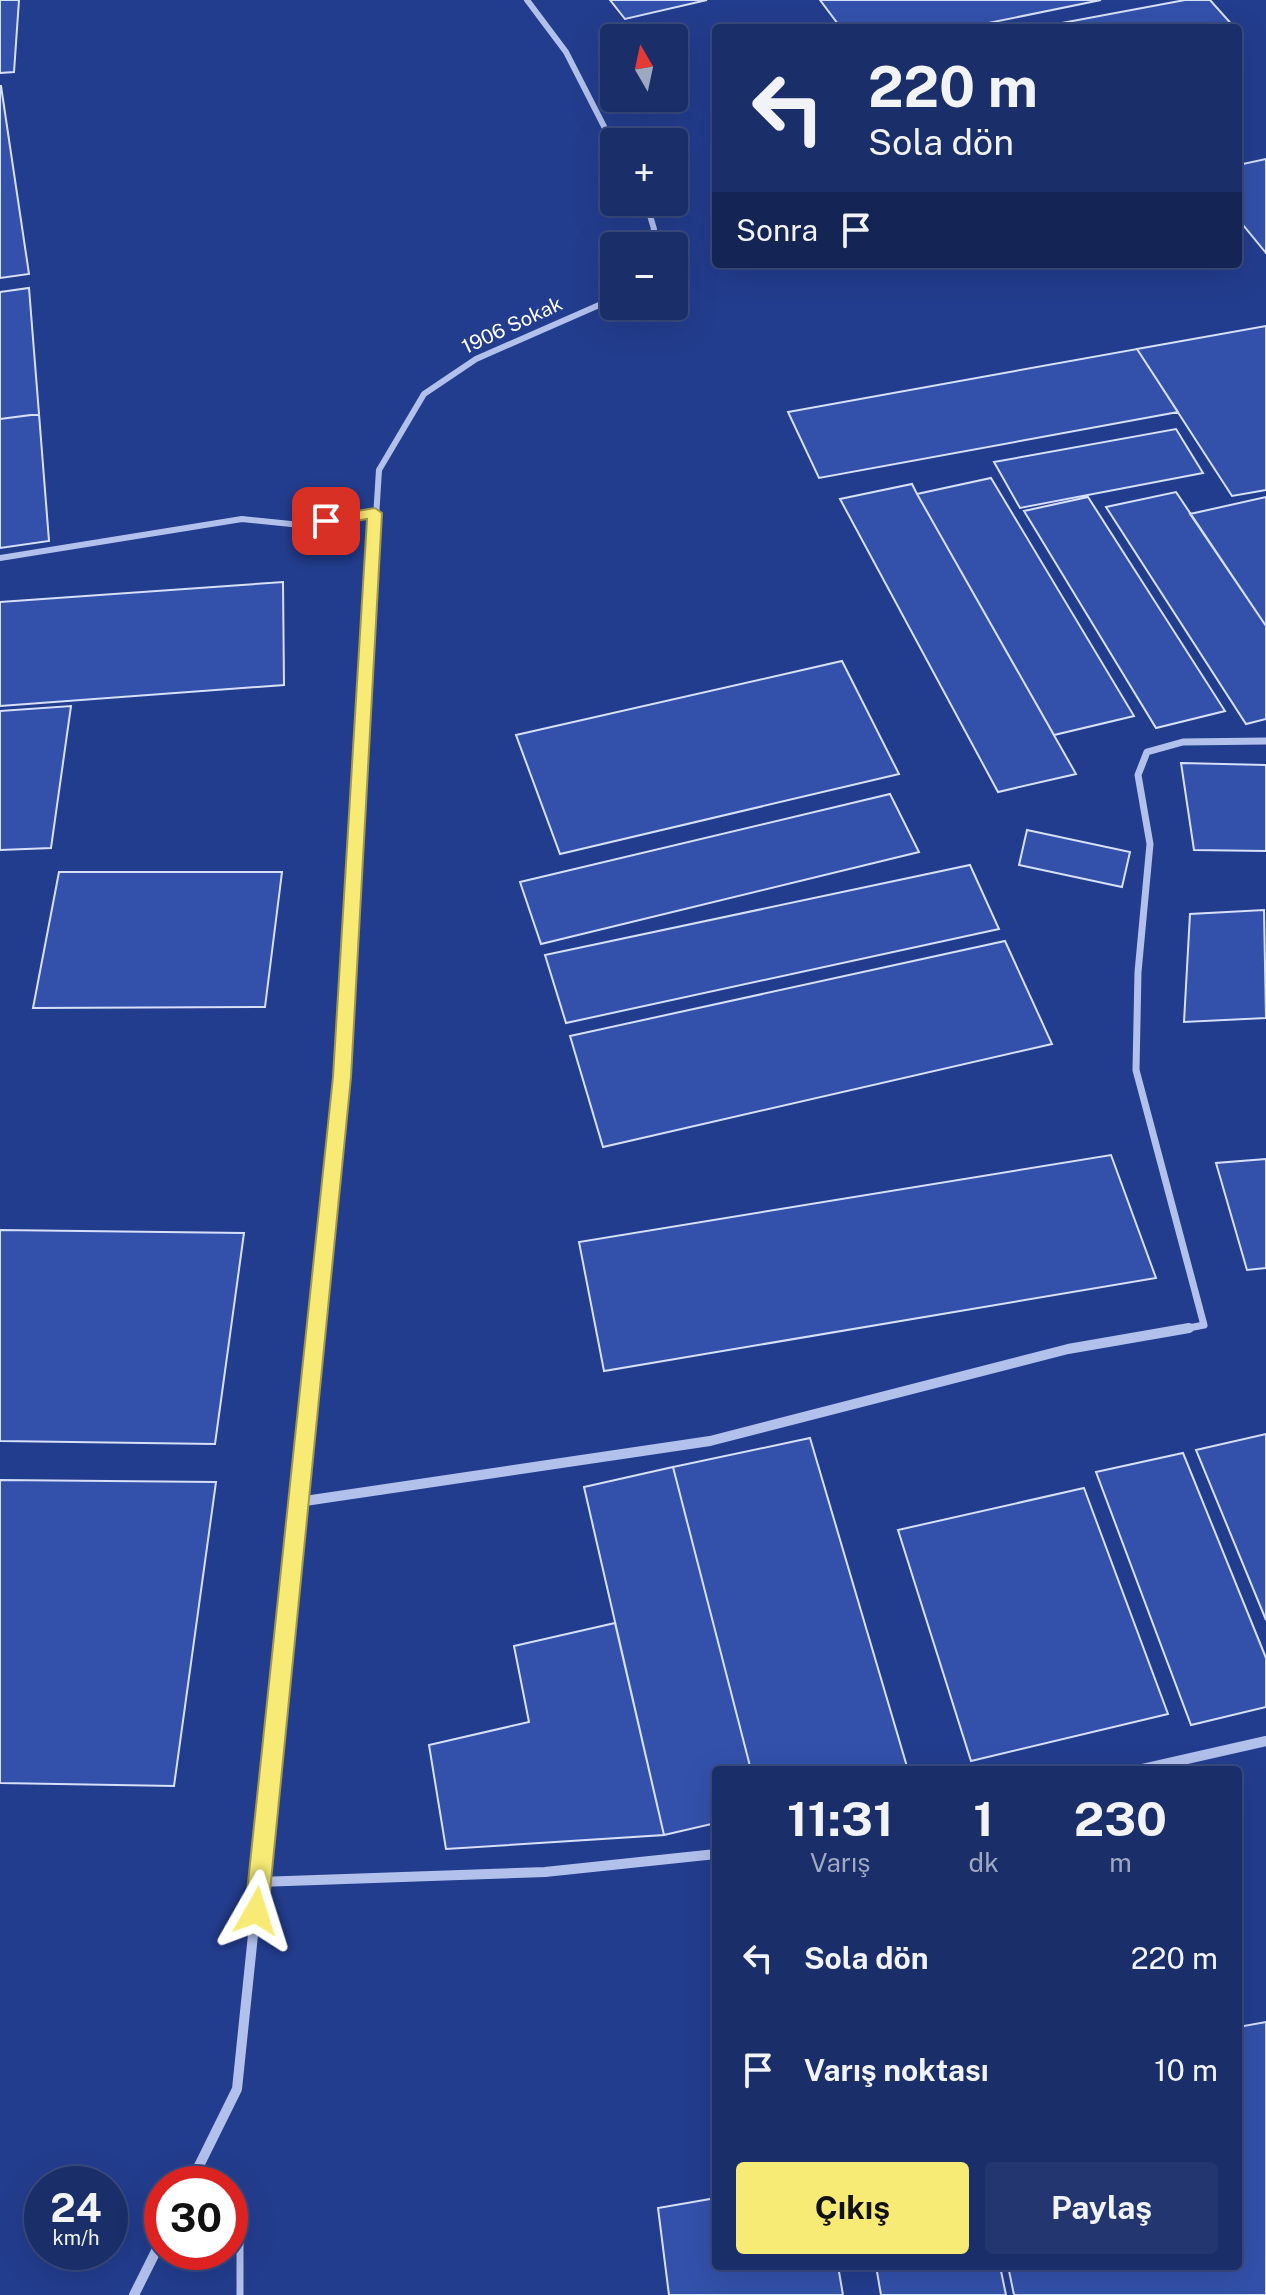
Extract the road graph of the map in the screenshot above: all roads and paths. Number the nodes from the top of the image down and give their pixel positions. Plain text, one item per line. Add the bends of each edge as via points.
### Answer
1 (527, 0) edge
2 (605, 128) edge
3 (600, 305) edge
4 (375, 513) junction
5 (0, 558) edge
6 (1266, 741) edge
7 (298, 1502) junction
8 (1266, 1741) edge
9 (1156, 1766) edge
10 (712, 1855) edge
11 (259, 1882) junction
12 (198, 2166) edge
13 (146, 2270) edge
14 (240, 2270) edge
15 (134, 2295) edge
16 (240, 2295) edge

1 - 2 street via 566,52
3 - 4 street, 1906 Sokak via 476,359 424,394 379,470
4 - 5 street via 301,525 242,519
4 - 7 street, 1906 Sokak via 342,1077
6 - 7 street via 1183,742 1147,752 1138,775 1150,844 1138,972 1136,1070 1204,1325 1068,1349 710,1441
7 - 11 street, 1906 Sokak
8 - 9 street
10 - 11 street via 633,1867 509,1875
11 - 12 street, 1906 Sokak via 237,2089
13 - 15 street
14 - 16 lane

